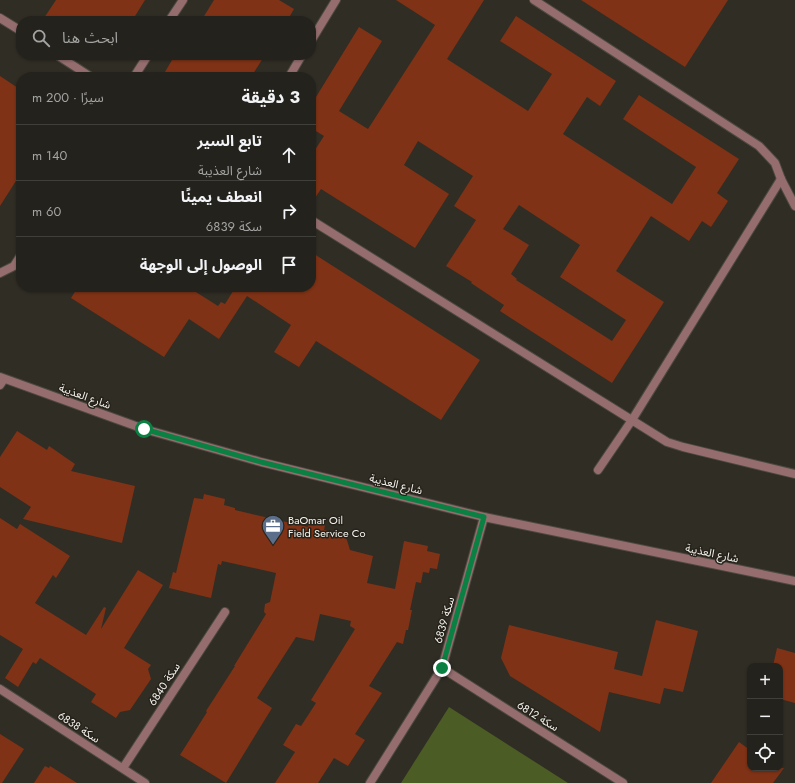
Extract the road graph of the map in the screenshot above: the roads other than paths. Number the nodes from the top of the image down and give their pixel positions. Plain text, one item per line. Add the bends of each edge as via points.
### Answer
1 (182, 0) edge
2 (336, 0) edge
3 (534, 0) edge
4 (172, 16) edge
5 (0, 18) edge
6 (16, 28) edge
7 (316, 33) edge
8 (65, 60) edge
9 (145, 60) edge
10 (299, 60) edge
11 (83, 72) edge
12 (137, 72) edge
13 (292, 72) edge
14 (782, 179) junction
15 (795, 206) edge
16 (316, 223) edge
17 (16, 263) edge
18 (0, 273) edge
19 (1, 380) edge
20 (632, 420) junction
21 (598, 470) dead end
22 (795, 474) edge
23 (484, 517) junction
24 (795, 581) edge
25 (225, 612) dead end
26 (442, 668) junction
27 (0, 689) edge
28 (123, 768) junction
29 (145, 783) edge
30 (370, 783) edge
31 (622, 783) edge

1 - 4 street
2 - 7 street
3 - 14 street via 759,146 775,163
5 - 6 street
8 - 11 street
9 - 12 street
10 - 13 street
14 - 15 street
14 - 20 street
16 - 20 street
17 - 18 street
19 - 23 street, شارع العذيبة via 144,429 261,462
20 - 21 street
20 - 22 street via 667,442 683,448
23 - 24 street, شارع العذيبة
23 - 26 street, سكة 6839
25 - 28 street, سكة 6840
26 - 30 street, سكة 6839
26 - 31 street, سكة 6812
27 - 28 street, سكة 6838
28 - 29 street, سكة 6838

